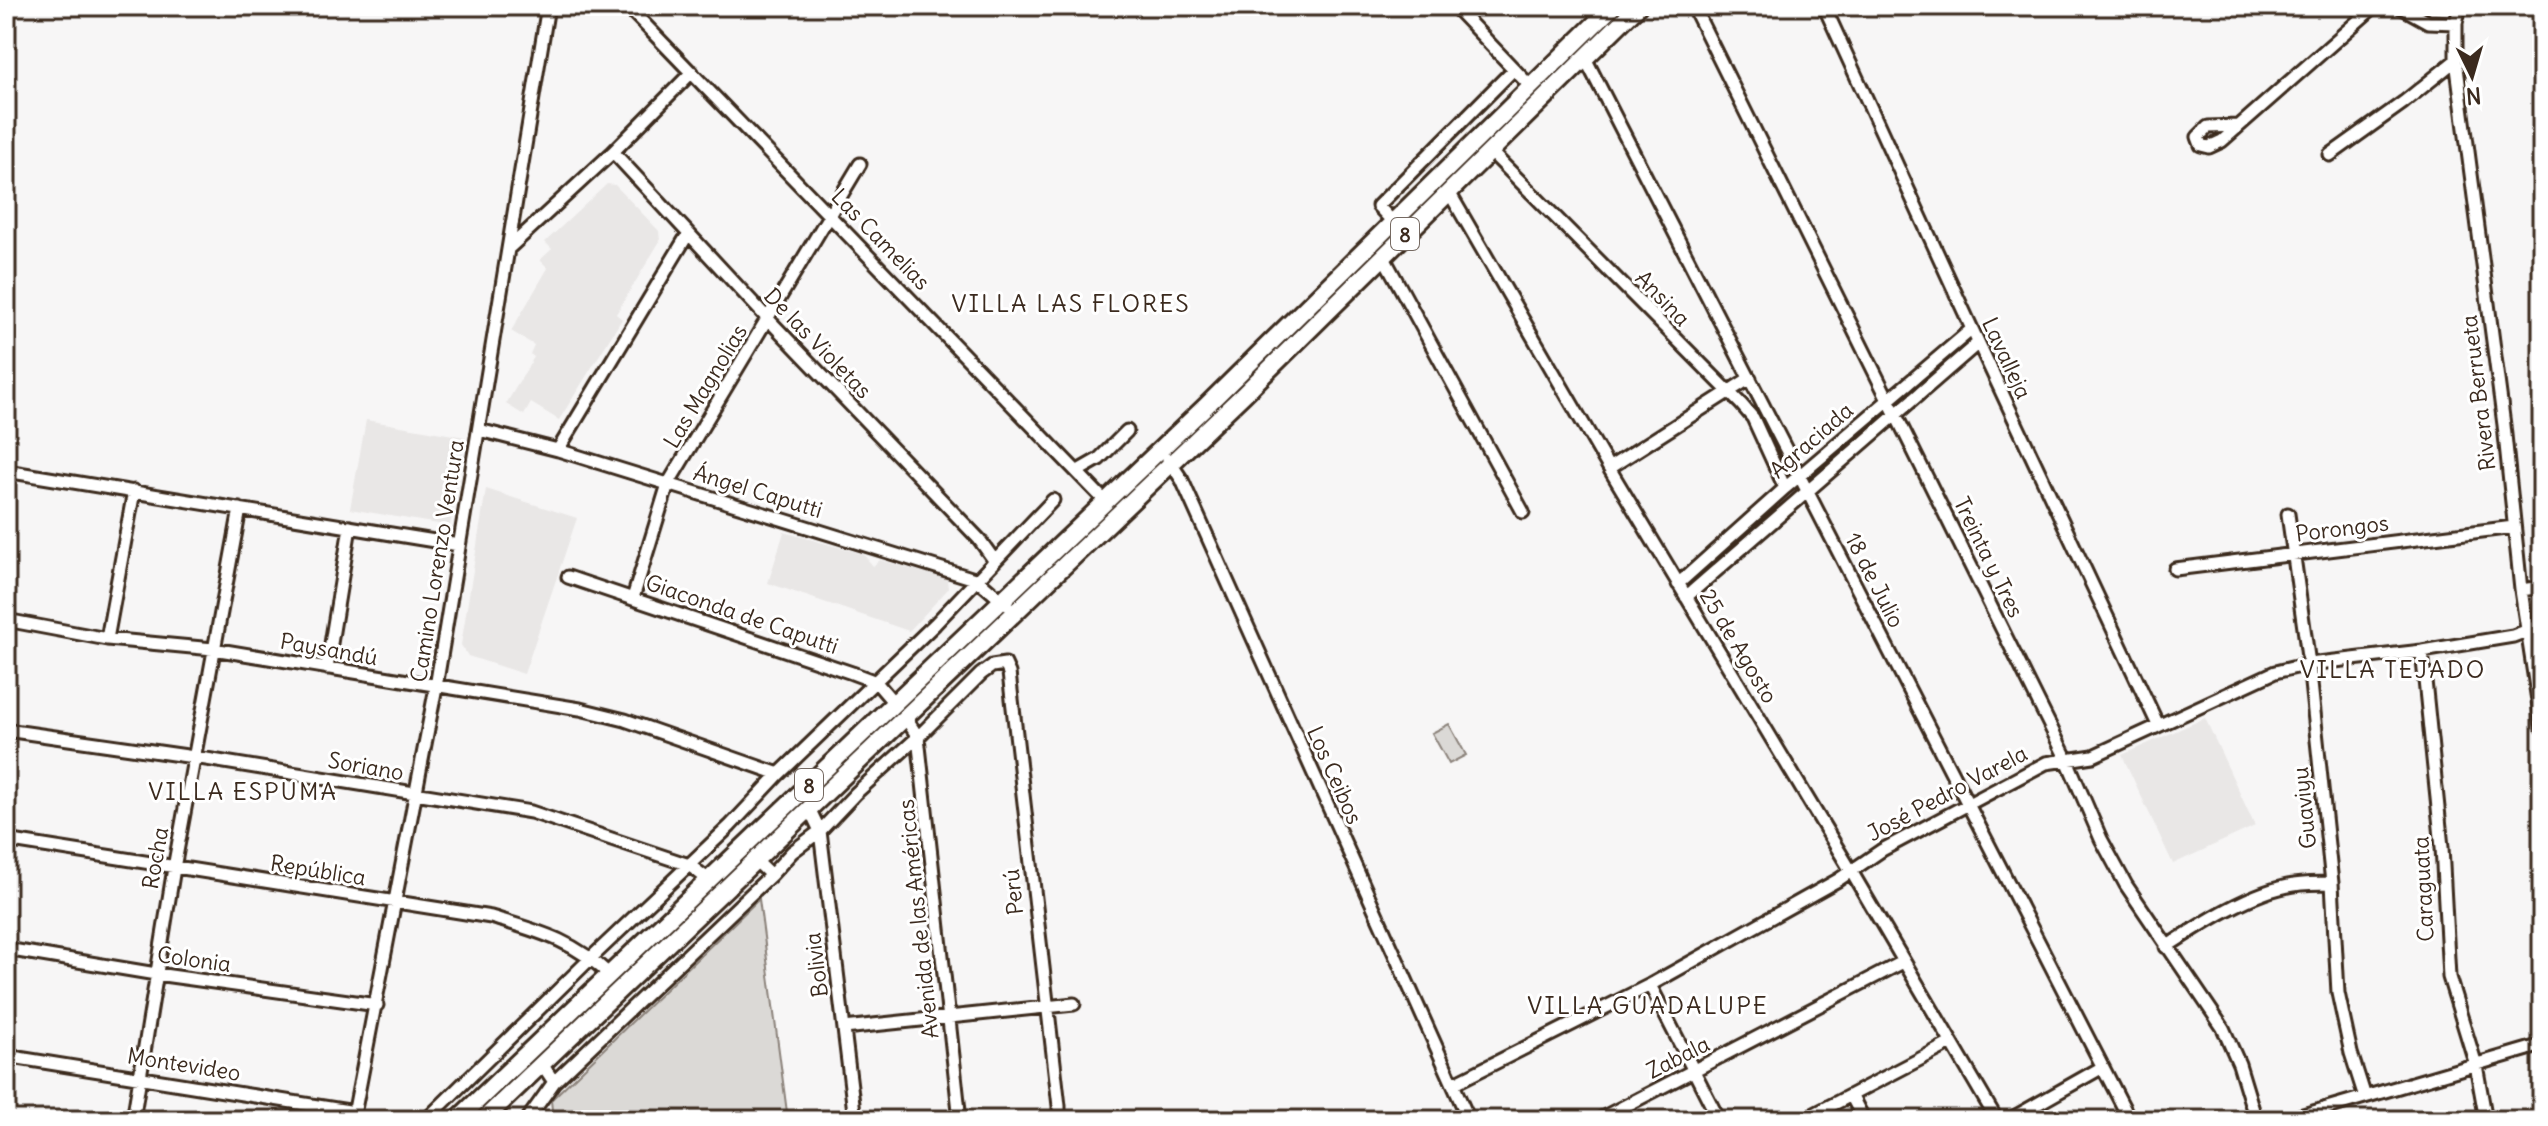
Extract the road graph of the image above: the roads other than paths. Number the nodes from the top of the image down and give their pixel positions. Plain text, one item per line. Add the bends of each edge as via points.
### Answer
1 (548, 6) edge
2 (627, 6) edge
3 (1454, 6) edge
4 (1613, 6) edge
5 (1638, 6) edge
6 (1693, 6) edge
7 (1824, 6) edge
8 (2375, 6) edge
9 (2399, 6) edge
10 (2460, 6) edge
11 (2456, 23) junction
12 (1585, 58) junction
13 (2456, 60) junction
14 (1514, 69) junction
15 (692, 72) junction
16 (1530, 86) junction
17 (2238, 126) dead end
18 (1490, 151) junction
19 (613, 152) junction
20 (2330, 155) dead end
21 (860, 164) dead end
22 (1449, 192) junction
23 (831, 216) junction
24 (1393, 222) junction
25 (688, 234) junction
26 (508, 250) junction
27 (1383, 256) junction
28 (768, 319) junction
29 (1972, 329) junction
30 (1978, 343) junction
31 (1750, 378) junction
32 (1728, 393) junction
33 (1888, 399) junction
34 (1895, 414) junction
35 (479, 430) junction
36 (1127, 431) dead end
37 (558, 450) junction
38 (1166, 456) junction
39 (1609, 468) junction
40 (6, 471) edge
41 (1078, 471) junction
42 (1800, 476) junction
43 (668, 484) junction
44 (1785, 488) junction
45 (134, 491) junction
46 (1807, 491) junction
47 (1053, 500) dead end
48 (1105, 501) junction
49 (240, 509) junction
50 (1523, 512) dead end
51 (2288, 514) dead end
52 (350, 527) junction
53 (2514, 527) junction
54 (459, 545) junction
55 (2295, 555) junction
56 (994, 560) junction
57 (2175, 569) dead end
58 (568, 577) dead end
59 (978, 580) junction
60 (1678, 584) junction
61 (2542, 587) edge
62 (2521, 590) junction
63 (1686, 597) junction
64 (633, 598) junction
65 (1002, 600) junction
66 (1014, 612) junction
67 (6, 620) edge
68 (2542, 625) edge
69 (2528, 632) junction
70 (107, 639) junction
71 (213, 649) junction
72 (2422, 651) junction
73 (2309, 664) junction
74 (327, 668) junction
75 (876, 682) junction
76 (436, 687) junction
77 (894, 703) junction
78 (905, 717) junction
79 (2158, 725) junction
80 (2542, 727) edge
81 (6, 730) edge
82 (918, 737) junction
83 (194, 757) junction
84 (2067, 760) junction
85 (779, 774) junction
86 (417, 795) junction
87 (1968, 803) junction
88 (809, 808) junction
89 (820, 831) junction
90 (6, 840) edge
91 (755, 860) junction
92 (689, 865) junction
93 (174, 868) junction
94 (1851, 871) junction
95 (771, 875) junction
96 (709, 880) junction
97 (2332, 883) junction
98 (396, 902) junction
99 (2166, 947) junction
100 (6, 949) edge
101 (591, 958) junction
102 (1903, 962) junction
103 (156, 974) junction
104 (610, 975) junction
105 (1650, 985) junction
106 (1074, 1004) dead end
107 (377, 1005) junction
108 (1046, 1008) junction
109 (949, 1017) junction
110 (844, 1028) junction
111 (1951, 1043) junction
112 (2542, 1045) edge
113 (6, 1056) edge
114 (542, 1064) junction
115 (2476, 1065) junction
116 (2101, 1068) junction
117 (1692, 1072) junction
118 (141, 1078) junction
119 (554, 1082) junction
120 (1453, 1084) junction
121 (1851, 1095) junction
122 (2365, 1097) junction
123 (442, 1105) junction
124 (354, 1116) edge
125 (1058, 1118) edge
126 (133, 1120) edge
127 (426, 1120) edge
128 (457, 1120) edge
129 (483, 1120) edge
130 (527, 1120) edge
131 (855, 1120) edge
132 (960, 1120) edge
133 (1469, 1120) edge
134 (1598, 1120) edge
135 (1719, 1120) edge
136 (1803, 1120) edge
137 (1864, 1120) edge
138 (1997, 1120) edge
139 (2009, 1120) edge
140 (2130, 1120) edge
141 (2256, 1120) edge
142 (2286, 1120) edge
143 (2486, 1120) edge

1 - 26 street, Camino Lorenzo Ventura
2 - 15 street, Las Camelias
3 - 14 street
4 - 16 highway, 8
5 - 12 highway, 8
6 - 33 street, Treinta y Tres
7 - 29 street, Lavalleja
8 - 17 street
9 - 11 street via 2428,22
10 - 11 street, Rivera Berrueta
11 - 13 street, Rivera Berrueta
12 - 18 highway, 8
12 - 31 street, 18 de Julio
13 - 20 street
13 - 53 street, Rivera Berrueta
14 - 16 street
14 - 24 street via 1378,206
15 - 19 street
15 - 23 street, Las Camelias
16 - 24 highway, 8
18 - 22 highway, 8
18 - 32 street, Ansina
19 - 25 street, De las Violetas
19 - 26 street
21 - 23 street, Las Magnolias
22 - 27 highway, 8
22 - 39 street, 25 de Agosto
23 - 28 street, Las Magnolias
23 - 41 street, Las Camelias
24 - 38 highway, 8
25 - 28 street, De las Violetas
25 - 37 street
26 - 35 street, Camino Lorenzo Ventura
27 - 38 highway, 8
27 - 50 street
28 - 43 street, Las Magnolias
28 - 56 street, De las Violetas
29 - 30 street, Lavalleja
29 - 33 street, Agraciada
30 - 34 street, Agraciada
30 - 79 street, Lavalleja
31 - 32 street
31 - 42 street, 18 de Julio
32 - 39 street
32 - 44 street, Ansina via 1753,418
33 - 34 street, Treinta y Tres
33 - 42 street, Agraciada
34 - 46 street, Agraciada
34 - 84 street, Treinta y Tres
35 - 37 street, Ángel Caputti
35 - 54 street, Camino Lorenzo Ventura
36 - 41 street
37 - 43 street, Ángel Caputti
38 - 48 highway, 8
38 - 66 highway, 8
38 - 120 street, Los Ceibos via 1182,480
39 - 60 street, 25 de Agosto
40 - 45 street
41 - 48 street, Las Camelias
42 - 44 street, Agraciada
42 - 46 street, 18 de Julio
43 - 59 street, Ángel Caputti
43 - 64 street, Las Magnolias
44 - 60 street, Agraciada
45 - 49 street
45 - 70 street
46 - 63 street, Agraciada
46 - 87 street, 18 de Julio
47 - 56 street
48 - 65 highway, 8
49 - 52 street
49 - 71 street, Rocha
51 - 55 street, Guaviyu
52 - 54 street
52 - 74 street
53 - 55 street, Porongos
53 - 62 street, Rivera Berrueta
54 - 76 street, Camino Lorenzo Ventura
55 - 57 street, Porongos
55 - 73 street, Guaviyu
56 - 59 street
58 - 64 street, Giaconda de Caputti
59 - 65 street, Ángel Caputti
59 - 75 street
60 - 63 street, 25 de Agosto
61 - 62 street
62 - 69 street, Rivera Berrueta
63 - 94 street, 25 de Agosto
64 - 75 street, Giaconda de Caputti
65 - 66 street, Ángel Caputti
65 - 77 highway, 8
66 - 78 highway, 8
67 - 70 street, Paysandú
68 - 69 street, José Pedro Varela
69 - 72 street, José Pedro Varela
69 - 80 street, Rivera Berrueta
70 - 71 street, Paysandú
71 - 74 street, Paysandú
71 - 83 street, Rocha
72 - 73 street, José Pedro Varela
72 - 115 street, Caraguata via 2449,977
73 - 79 street, José Pedro Varela via 2259,679
73 - 97 street, Guaviyu
74 - 76 street, Paysandú
75 - 77 street
75 - 85 street
76 - 85 street, Paysandú via 603,714
76 - 86 street, Camino Lorenzo Ventura
77 - 96 highway, 8
78 - 82 street, Avenida de las Américas
78 - 88 highway, 8
79 - 84 street, José Pedro Varela via 2093,756
81 - 83 street, Soriano
82 - 89 street
82 - 108 street, Perú via 981,674 1005,664
82 - 109 street, Avenida de las Américas
83 - 86 street, Soriano
83 - 93 street, Rocha
84 - 87 street, José Pedro Varela via 2046,763
84 - 99 street, Treinta y Tres via 2101,839
85 - 92 street
86 - 92 street, Soriano via 531,812
86 - 98 street, Camino Lorenzo Ventura
87 - 94 street, José Pedro Varela
87 - 116 street, 18 de Julio
88 - 89 street, Bolivia
88 - 91 highway, 8
89 - 95 street
89 - 110 street, Bolivia
90 - 93 street, República
91 - 95 street
91 - 114 highway, 8
92 - 96 street, Soriano
92 - 101 street
93 - 98 street, República
93 - 103 street, Rocha
94 - 102 street, 25 de Agosto
94 - 105 street, José Pedro Varela
95 - 119 street
96 - 104 highway, 8
97 - 99 street via 2293,885 2252,899
97 - 122 street, Guaviyu via 2338,993
98 - 101 street, República via 491,917 547,935
98 - 107 street, Camino Lorenzo Ventura
99 - 141 street, Treinta y Tres via 2223,1028
100 - 103 street, Colonia
101 - 104 street, República
101 - 123 street
102 - 111 street, 25 de Agosto
102 - 117 street, Zabala
103 - 107 street, Colonia
103 - 118 street, Rocha
104 - 128 highway, 8
105 - 117 street
105 - 120 street, José Pedro Varela
106 - 108 street
107 - 124 street, Camino Lorenzo Ventura
108 - 109 street
108 - 125 street, Perú
109 - 110 street
109 - 132 street, Avenida de las Américas
110 - 131 street, Bolivia
111 - 121 street
111 - 138 street, 25 de Agosto
112 - 115 street
113 - 118 street, Montevideo
114 - 119 street
114 - 129 highway, 8
115 - 122 street
115 - 143 street, Caraguata
116 - 139 street
116 - 140 street, 18 de Julio
117 - 134 street, Zabala
117 - 135 street
118 - 124 street, Montevideo
118 - 126 street, Rocha
119 - 130 street
120 - 133 street, Los Ceibos
121 - 136 street
121 - 137 street
122 - 142 street
123 - 127 street
123 - 128 street

